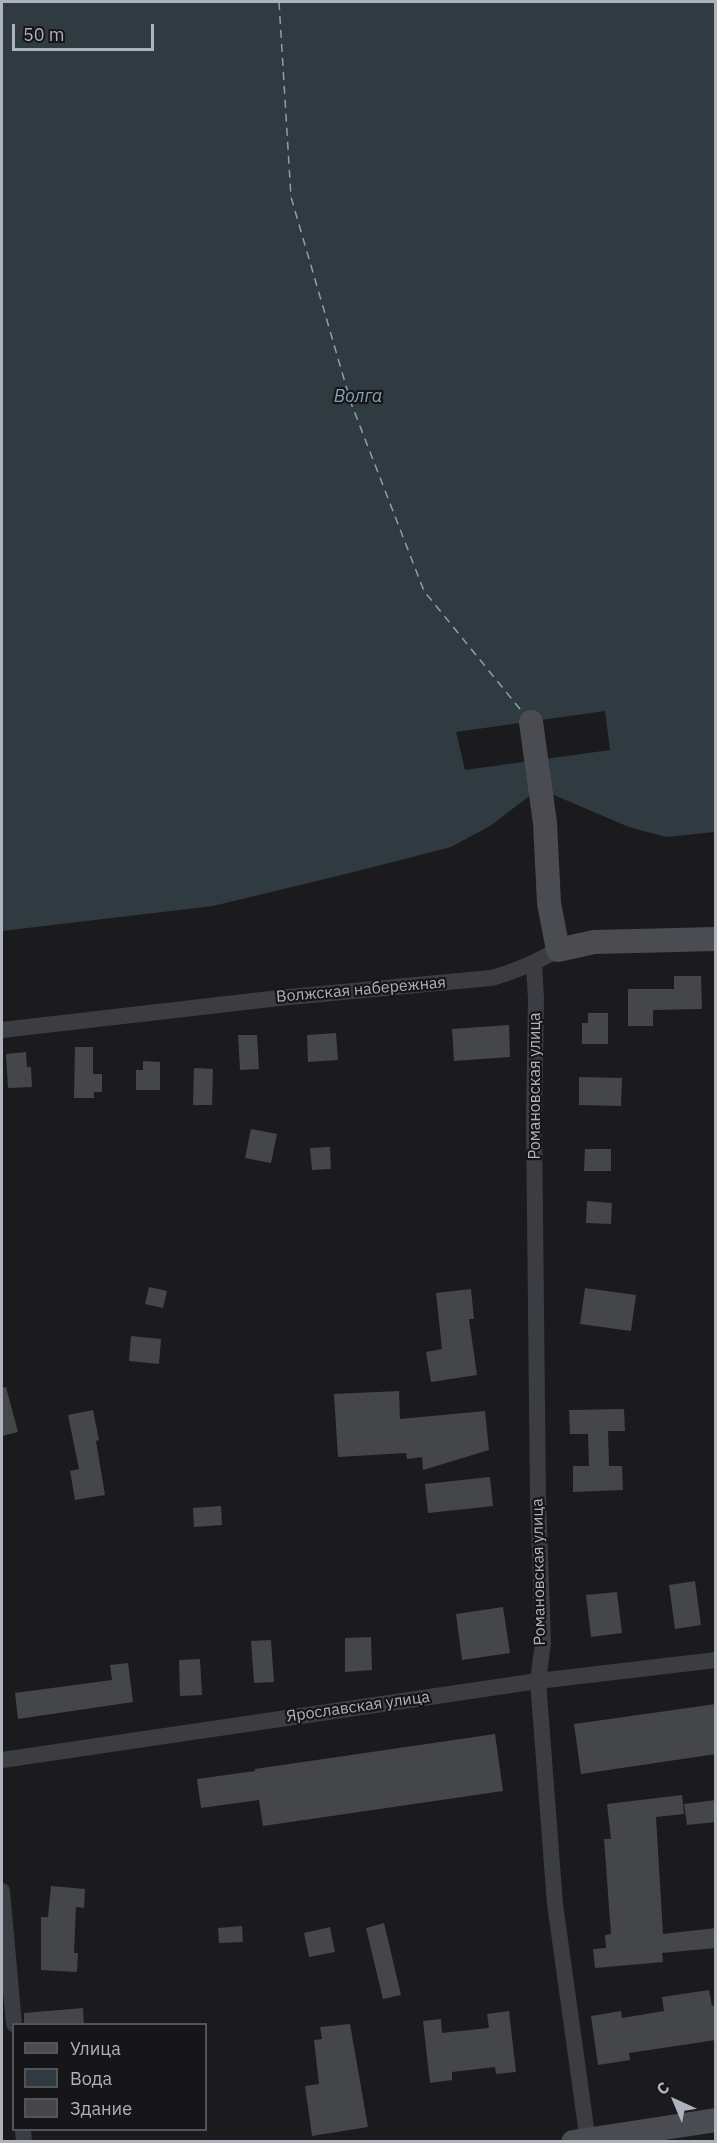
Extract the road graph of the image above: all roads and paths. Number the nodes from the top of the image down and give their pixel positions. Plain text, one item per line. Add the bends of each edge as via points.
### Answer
1 (531, 722) dead end
2 (716, 939) edge
3 (558, 950) junction
4 (534, 964) junction
5 (2, 1030) edge
6 (716, 1660) edge
7 (538, 1681) junction
8 (2, 1760) edge
9 (2, 1891) edge
10 (14, 2023) edge
11 (716, 2120) edge
12 (583, 2141) edge

1 - 3 street via 545,823 549,903
2 - 3 street, Волжская набережная via 594,942
3 - 4 street, Волжская набережная
4 - 5 street, Волжская набережная via 491,978
4 - 7 street, Романовская улица via 543,1643
6 - 7 street, Ярославская улица
7 - 8 street, Ярославская улица
7 - 12 street, Романовская улица via 555,1904
9 - 10 street
11 - 12 street

